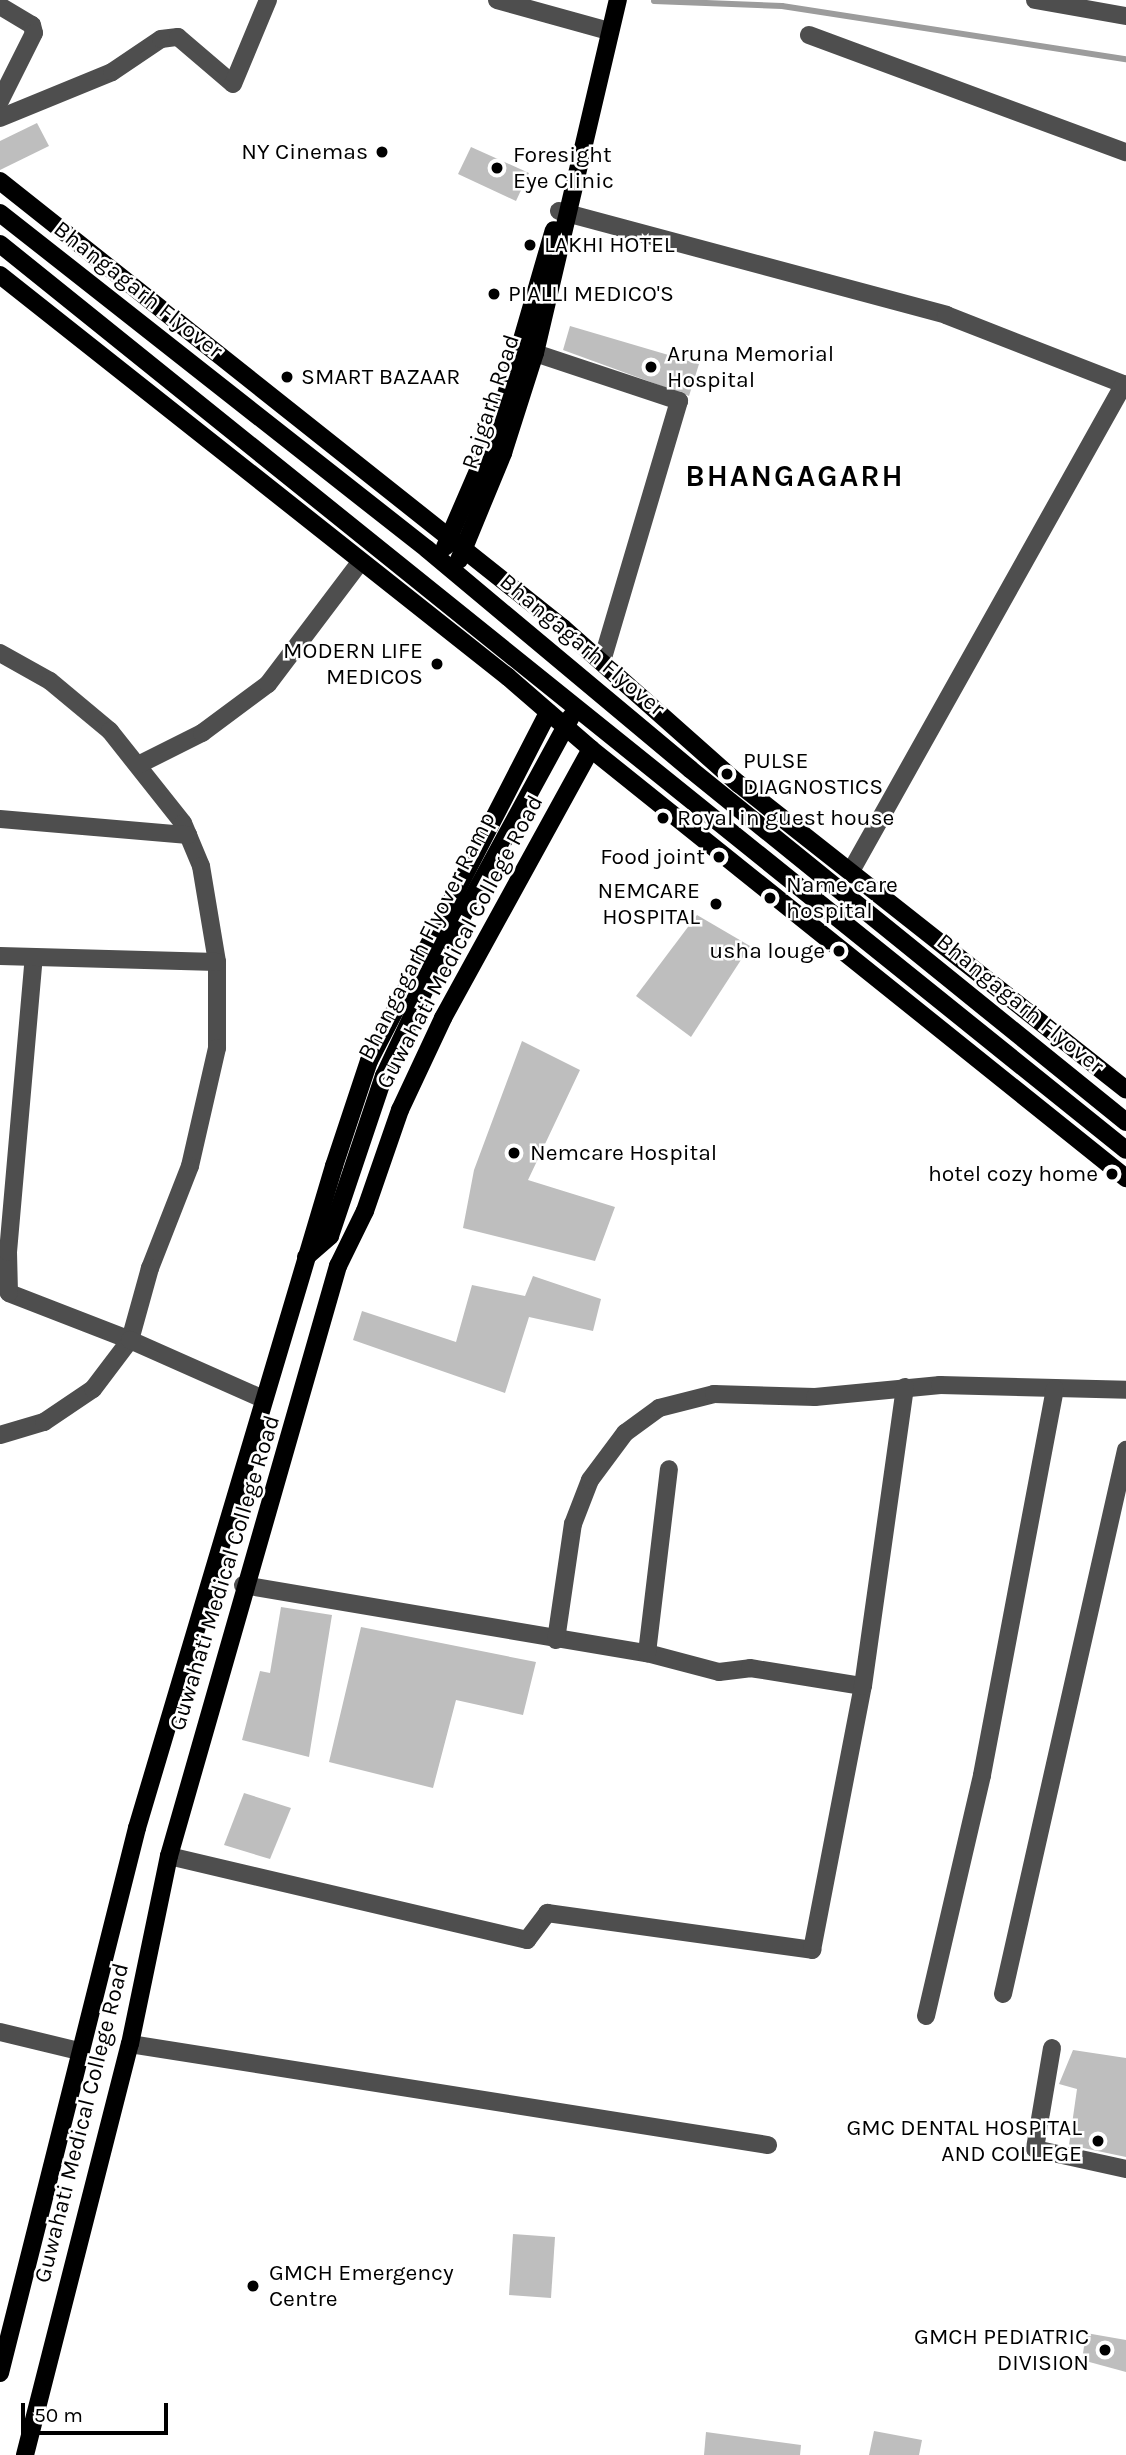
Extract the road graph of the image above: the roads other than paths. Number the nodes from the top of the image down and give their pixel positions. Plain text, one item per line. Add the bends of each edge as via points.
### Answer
1 (268, 0) edge
2 (497, 0) edge
3 (618, 0) edge
4 (1035, 0) edge
5 (0, 6) edge
6 (1126, 16) edge
7 (609, 31) junction
8 (808, 35) dead end
9 (0, 101) edge
10 (0, 117) edge
11 (1126, 152) edge
12 (0, 181) edge
13 (565, 212) junction
14 (0, 213) edge
15 (0, 244) edge
16 (0, 275) edge
17 (535, 353) junction
18 (1125, 385) edge
19 (450, 538) junction
20 (463, 552) junction
21 (361, 561) junction
22 (413, 602) junction
23 (432, 617) junction
24 (0, 653) edge
25 (602, 661) junction
26 (577, 707) junction
27 (548, 712) junction
28 (670, 719) junction
29 (684, 733) junction
30 (592, 749) junction
31 (138, 765) junction
32 (636, 783) junction
33 (0, 819) edge
34 (188, 835) junction
35 (851, 871) junction
36 (0, 956) edge
37 (34, 957) junction
38 (217, 962) junction
39 (1126, 1090) edge
40 (1126, 1122) edge
41 (1126, 1150) edge
42 (1126, 1178) edge
43 (330, 1236) junction
44 (306, 1257) junction
45 (338, 1266) junction
46 (130, 1340) junction
47 (905, 1387) junction
48 (1055, 1389) junction
49 (1126, 1390) edge
50 (263, 1399) junction
51 (0, 1436) edge
52 (1126, 1450) edge
53 (670, 1469) dead end
54 (243, 1585) junction
55 (555, 1640) junction
56 (647, 1653) junction
57 (863, 1686) junction
58 (169, 1856) junction
59 (1003, 1994) dead end
60 (926, 2016) dead end
61 (0, 2032) edge
62 (130, 2044) junction
63 (1052, 2048) dead end
64 (79, 2052) junction
65 (768, 2145) dead end
66 (1126, 2169) edge
67 (0, 2373) edge
68 (25, 2455) edge

1 - 10 street via 233,84 178,37 161,39 112,72
2 - 7 street
3 - 7 main road, Rajgarh Road
4 - 6 street
5 - 9 street via 32,26 34,33
7 - 13 main road, Rajgarh Road
8 - 11 street
12 - 19 main road
13 - 17 main road, Rajgarh Road
13 - 18 street via 946,315
13 - 19 main road, Rajgarh Road via 496,429
14 - 40 main road, Bhangagarh Flyover via 427,548 690,769
15 - 26 main road, Bhangagarh Flyover
16 - 21 main road
17 - 20 main road, Rajgarh Road via 503,453
17 - 25 street via 679,401
18 - 35 street
19 - 20 main road
19 - 22 main road, Rajgarh Road
20 - 23 main road, Rajgarh Road
20 - 25 main road
21 - 22 main road
21 - 31 street via 268,684 202,733
22 - 23 main road
23 - 27 main road
24 - 31 street via 50,681 110,731
25 - 28 main road
26 - 41 main road, Bhangagarh Flyover
26 - 43 main road, Bhangagarh Flyover Ramp via 440,957 384,1076
27 - 30 main road
27 - 44 main road, Guwahati Medical College Road via 369,1061
28 - 29 main road
28 - 32 main road
29 - 32 main road
29 - 35 main road via 739,784
30 - 32 main road
30 - 45 main road, Guwahati Medical College Road via 443,1018 400,1110 365,1211
31 - 34 street
32 - 42 main road
33 - 34 street
34 - 38 street via 201,866
35 - 39 main road
36 - 37 street
37 - 38 street
37 - 46 street via 8,1252 9,1293
38 - 46 street via 217,1048 190,1166 150,1268
43 - 44 main road
43 - 45 main road
44 - 50 main road, Guwahati Medical College Road
45 - 54 main road, Guwahati Medical College Road
46 - 50 street
46 - 51 street via 93,1390 44,1422
47 - 48 street
47 - 55 street via 815,1397 714,1394 659,1408 625,1433 590,1480 573,1524
47 - 57 street
48 - 49 street
48 - 60 street via 982,1775
50 - 64 main road, Guwahati Medical College Road via 137,1828
52 - 59 street
53 - 56 street
54 - 55 street
54 - 58 main road, Guwahati Medical College Road
55 - 56 street
56 - 57 street via 719,1672 750,1668
57 - 58 street via 812,1950 547,1913 527,1940
58 - 62 main road, Guwahati Medical College Road
61 - 64 street
62 - 65 street
62 - 68 main road, Guwahati Medical College Road
63 - 66 street via 1035,2149
64 - 67 main road, Guwahati Medical College Road

